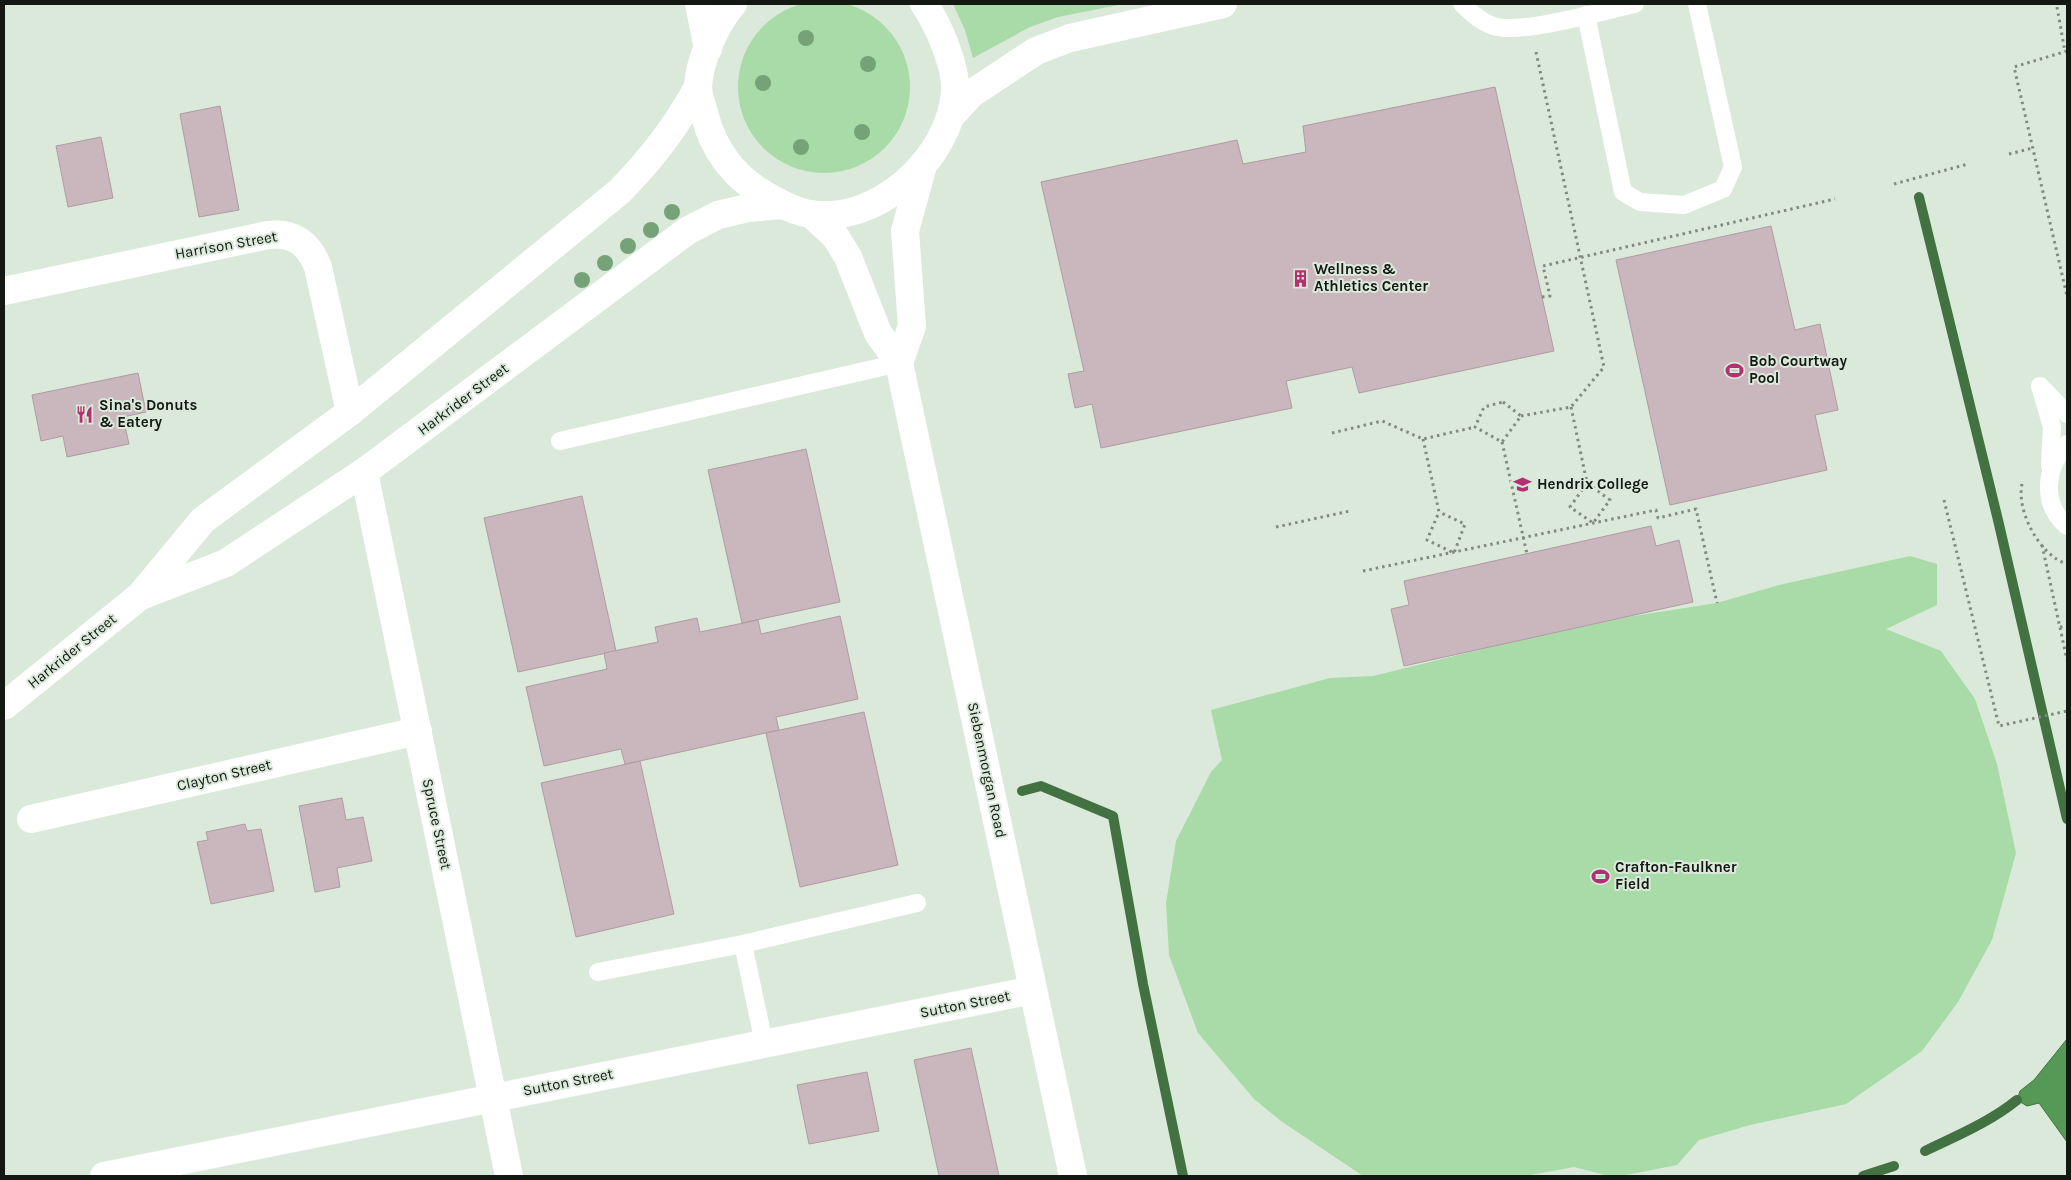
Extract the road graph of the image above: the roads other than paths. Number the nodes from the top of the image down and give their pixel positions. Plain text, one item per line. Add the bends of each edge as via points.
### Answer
1 (699, 4) edge
2 (733, 4) edge
3 (924, 4) edge
4 (1223, 4) edge
5 (1462, 4) edge
6 (1635, 4) edge
7 (1697, 4) edge
8 (1586, 14) junction
9 (708, 49) junction
10 (698, 87) junction
11 (951, 116) junction
12 (923, 166) junction
13 (782, 205) junction
14 (811, 214) junction
15 (4, 291) edge
16 (899, 363) junction
17 (350, 412) junction
18 (2067, 414) edge
19 (560, 441) dead end
20 (2067, 444) edge
21 (2050, 469) junction
22 (364, 472) junction
23 (2067, 526) edge
24 (140, 596) junction
25 (4, 706) edge
26 (418, 731) junction
27 (31, 819) dead end
28 (917, 904) dead end
29 (742, 944) junction
30 (598, 972) dead end
31 (1033, 990) junction
32 (764, 1043) junction
33 (492, 1097) junction
34 (104, 1176) edge
35 (509, 1176) edge
36 (1073, 1176) edge

1 - 9 street
2 - 9 street via 723,15
3 - 11 street via 940,30 950,60 955,90
4 - 11 street via 1070,38 1036,51 971,94
5 - 8 lane via 1474,16 1493,26 1519,29
6 - 8 lane
7 - 8 lane via 1734,167 1723,189 1684,205 1640,202 1624,192
9 - 10 street
10 - 13 street via 719,152 738,175
10 - 17 street, Harkrider Street via 653,157 620,191
11 - 12 street
12 - 14 street via 897,190 863,208 836,214
12 - 16 street via 905,230 912,326
13 - 14 street
13 - 22 street, Harkrider Street via 718,214 686,231
14 - 16 street, Siebenmorgan Road via 835,236 848,257 878,333
15 - 17 street, Harrison Street via 268,235 291,236 310,250 318,267
16 - 19 lane
16 - 31 street, Siebenmorgan Road
17 - 24 street, Harkrider Street via 203,520
18 - 21 lane via 2040,386 2052,427
20 - 21 lane
21 - 23 lane via 2051,503
22 - 24 street, Harkrider Street via 226,563
22 - 26 street, Spruce Street
24 - 25 street, Harkrider Street
26 - 27 street, Clayton Street
26 - 33 street, Spruce Street
28 - 29 lane
29 - 30 lane
29 - 32 lane
31 - 32 street, Sutton Street
31 - 36 street, Siebenmorgan Road
32 - 33 street, Sutton Street
33 - 34 street, Sutton Street
33 - 35 street, Spruce Street

